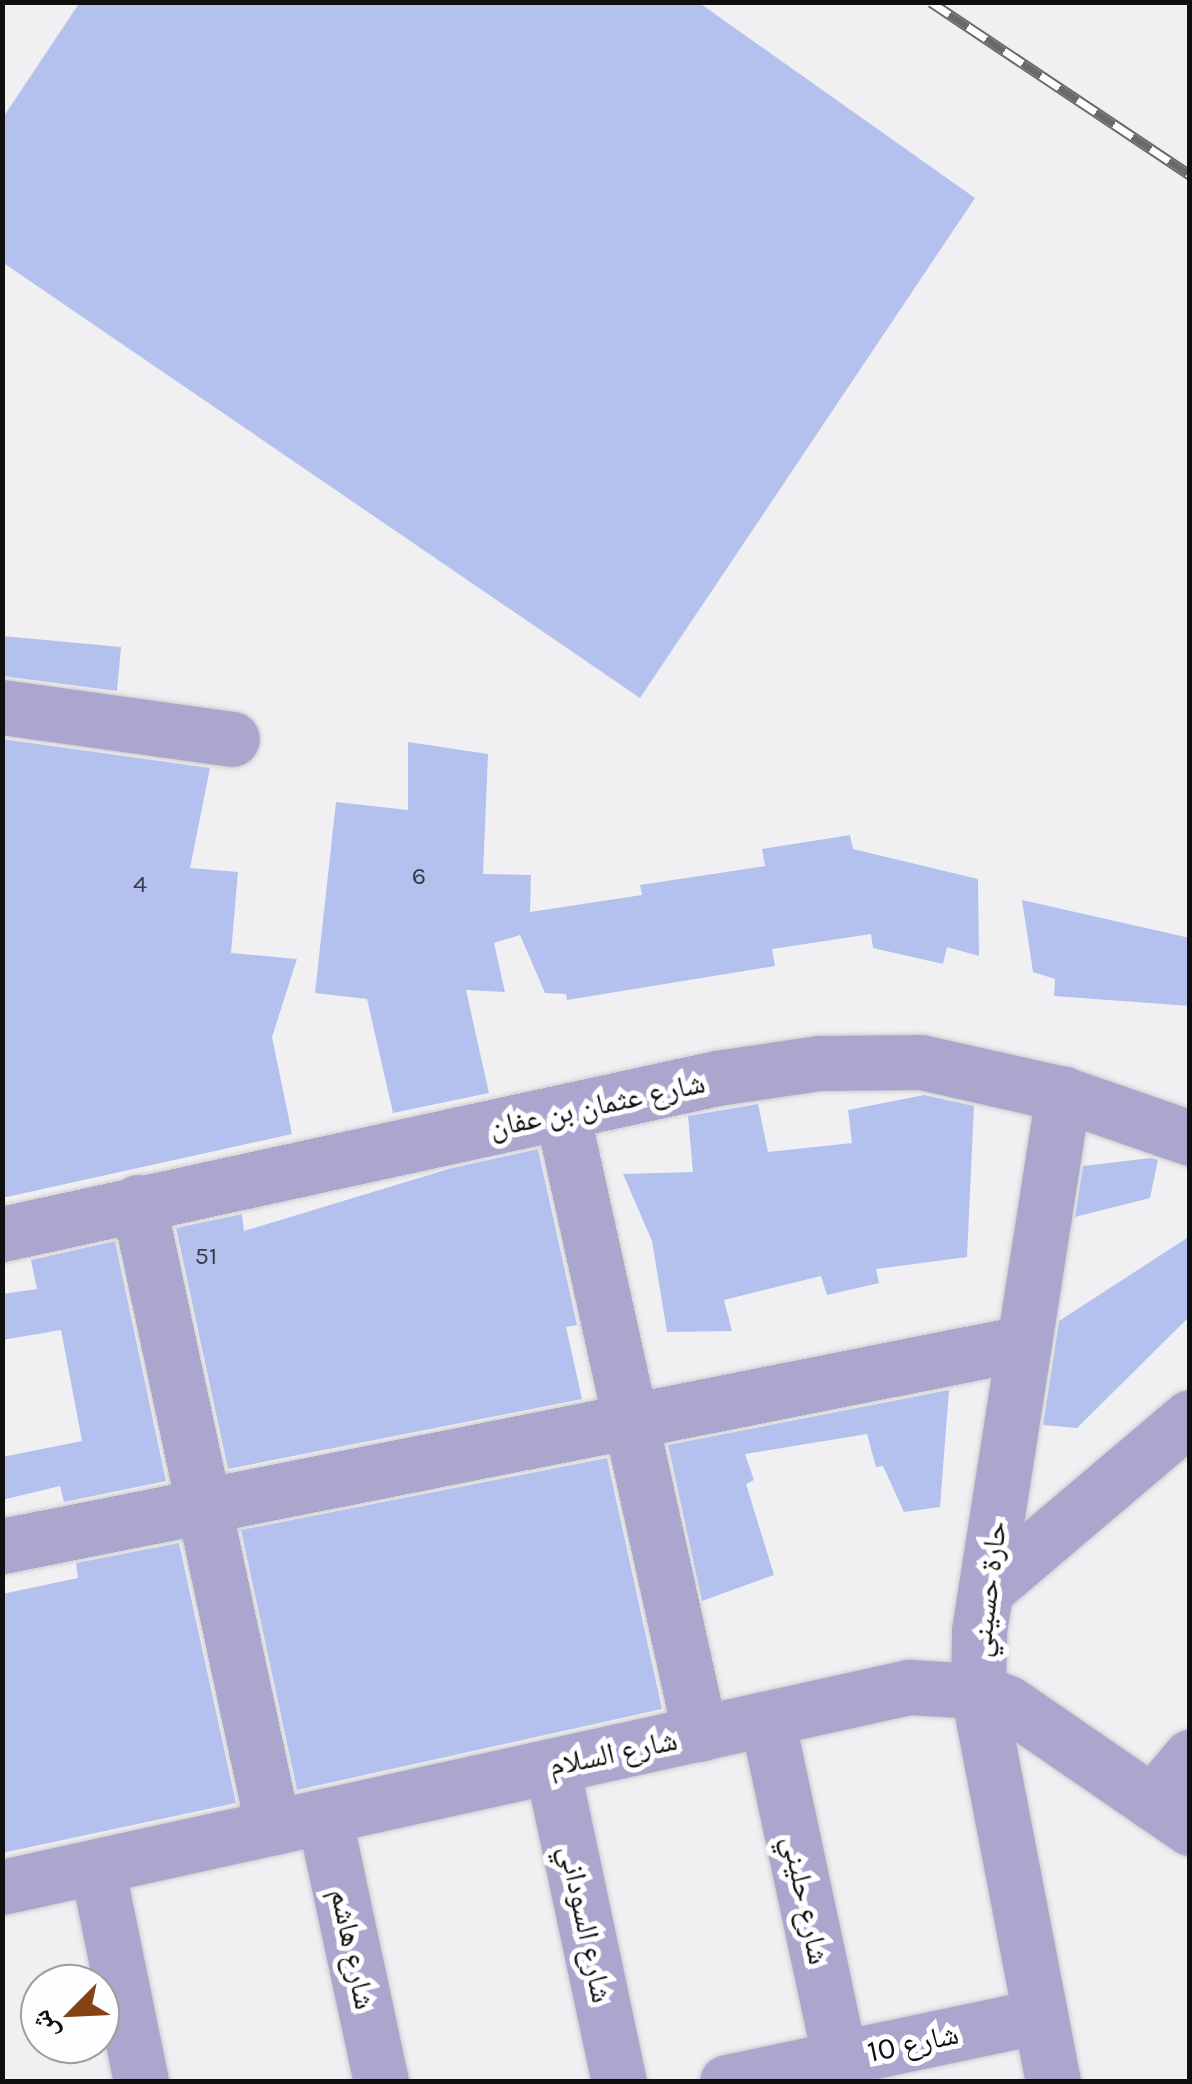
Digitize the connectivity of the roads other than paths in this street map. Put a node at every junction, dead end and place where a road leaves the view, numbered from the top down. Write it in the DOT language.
graph roads {
  1 [pos="2,707"];
  2 [pos="232,739"];
  3 [pos="1063,1094"];
  4 [pos="562,1114"];
  5 [pos="1190,1138"];
  6 [pos="138,1202"];
  7 [pos="2,1234"];
  8 [pos="1023,1343"];
  9 [pos="1190,1417"];
  10 [pos="631,1421"];
  11 [pos="203,1506"];
  12 [pos="2,1546"];
  13 [pos="986,1590"];
  14 [pos="978,1691"];
  15 [pos="767,1719"];
  16 [pos="700,1734"];
  17 [pos="1190,1757"];
  18 [pos="552,1766"];
  19 [pos="1171,1815"];
  20 [pos="299,1822"];
  21 [pos="97,1866"];
  22 [pos="2,1887"];
  23 [pos="1040,2016"];
  24 [pos="842,2070"];
  25 [pos="142,2082"];
  26 [pos="381,2082"];
  27 [pos="619,2082"];
  28 [pos="727,2082"];
  29 [pos="1054,2082"];
  1 -- 2 [label="street"];
  3 -- 4 [label="street, شارع عثمان بن عفان"];
  3 -- 5 [label="street, شارع عثمان بن عفان"];
  3 -- 8 [label="street, حارة حسيني"];
  4 -- 6 [label="street, شارع عثمان بن عفان"];
  4 -- 10 [label="street"];
  6 -- 7 [label="street, شارع عثمان بن عفان"];
  6 -- 11 [label="street, شارع هاشم"];
  8 -- 10 [label="street"];
  8 -- 13 [label="street, حارة حسيني"];
  9 -- 13 [label="street"];
  10 -- 11 [label="street"];
  10 -- 16 [label="street"];
  11 -- 12 [label="street"];
  11 -- 20 [label="street, شارع هاشم"];
  13 -- 14 [label="street, حارة حسيني"];
  14 -- 15 [label="street, شارع السلام"];
  14 -- 19 [label="street, شارع السلام"];
  14 -- 23 [label="street, حارة حسيني"];
  15 -- 16 [label="street, شارع السلام"];
  15 -- 24 [label="street, شارع حليني"];
  16 -- 18 [label="street, شارع السلام"];
  17 -- 19 [label="street"];
  18 -- 20 [label="street, شارع السلام"];
  18 -- 27 [label="street, شارع السوداني"];
  20 -- 21 [label="street, شارع السلام"];
  20 -- 26 [label="street, شارع هاشم"];
  21 -- 22 [label="street, شارع السلام"];
  21 -- 25 [label="street"];
  23 -- 24 [label="street, شارع 10"];
  23 -- 29 [label="street, حارة حسيني"];
  24 -- 28 [label="street, شارع 10"];
}
